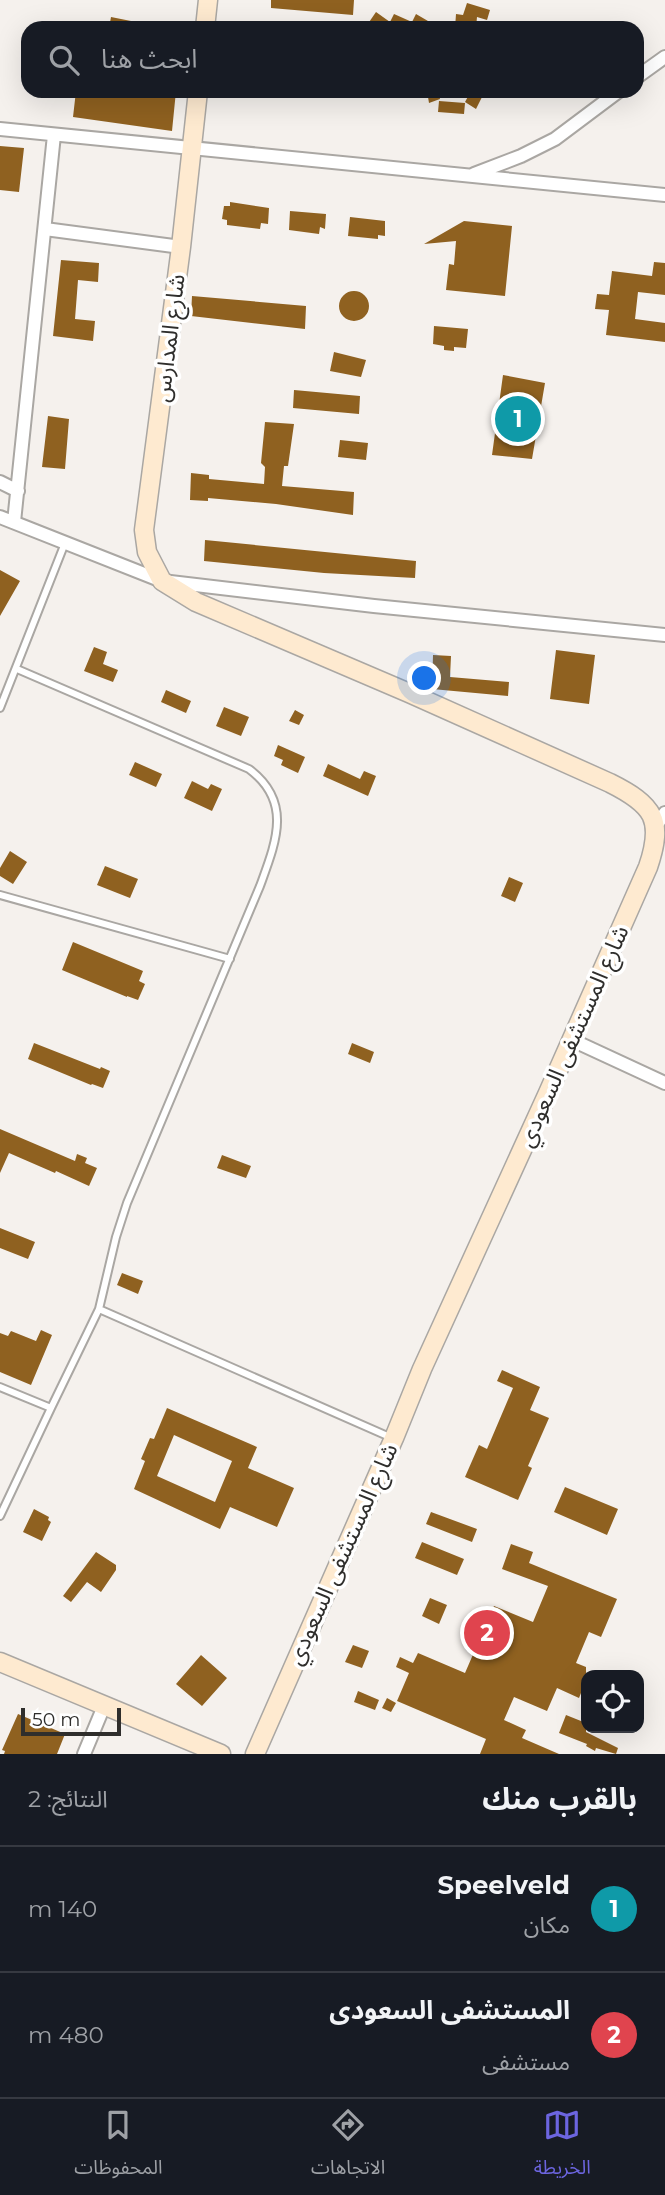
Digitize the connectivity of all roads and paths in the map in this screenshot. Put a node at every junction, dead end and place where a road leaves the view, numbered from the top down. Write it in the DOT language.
graph roads {
  1 [pos="208,0"];
  2 [pos="206,21"];
  3 [pos="665,57"];
  4 [pos="644,73"];
  5 [pos="197,98"];
  6 [pos="610,98"];
  7 [pos="0,129"];
  8 [pos="54,135"];
  9 [pos="192,149"];
  10 [pos="470,176"];
  11 [pos="665,195"];
  12 [pos="45,229"];
  13 [pos="181,247"];
  14 [pos="0,482"];
  15 [pos="18,491"];
  16 [pos="0,517"];
  17 [pos="14,522"];
  18 [pos="65,543"];
  19 [pos="162,581"];
  20 [pos="665,635"];
  21 [pos="17,669"];
  22 [pos="0,708"];
  23 [pos="663,817"];
  24 [pos="0,895"];
  25 [pos="230,959"];
  26 [pos="572,1040"];
  27 [pos="665,1083"];
  28 [pos="99,1309"];
  29 [pos="0,1387"];
  30 [pos="51,1408"];
  31 [pos="394,1438"];
  32 [pos="0,1516"];
  33 [pos="0,1662"];
  34 [pos="104,1706"];
  35 [pos="84,1754"];
  36 [pos="221,1754"];
  37 [pos="255,1754"];
  1 -- 2 [label="street"];
  3 -- 4 [label="street"];
  5 -- 9 [label="street, شارع المدارس"];
  6 -- 10 [label="street"];
  7 -- 8 [label="street"];
  8 -- 9 [label="street"];
  8 -- 12 [label="street"];
  9 -- 10 [label="street"];
  9 -- 13 [label="street, شارع المدارس"];
  10 -- 11 [label="street"];
  12 -- 13 [label="street"];
  12 -- 15 [label="street"];
  13 -- 19 [label="street, شارع المدارس"];
  14 -- 15 [label="street"];
  15 -- 17 [label="street"];
  16 -- 17 [label="street"];
  17 -- 18 [label="street"];
  18 -- 19 [label="street"];
  18 -- 21 [label="lane"];
  19 -- 20 [label="street"];
  19 -- 23 [label="street, شارع المستشفى السعودي"];
  21 -- 22 [label="lane"];
  21 -- 25 [label="lane"];
  23 -- 26 [label="street, شارع المستشفى السعودي"];
  24 -- 25 [label="lane"];
  25 -- 28 [label="lane"];
  26 -- 27 [label="street"];
  26 -- 31 [label="street, شارع المستشفى السعودي"];
  28 -- 30 [label="lane"];
  28 -- 31 [label="lane"];
  29 -- 30 [label="lane"];
  30 -- 32 [label="lane"];
  31 -- 37 [label="street, شارع المستشفى السعودي"];
  33 -- 34 [label="street"];
  34 -- 35 [label="street"];
  34 -- 36 [label="street"];
}
